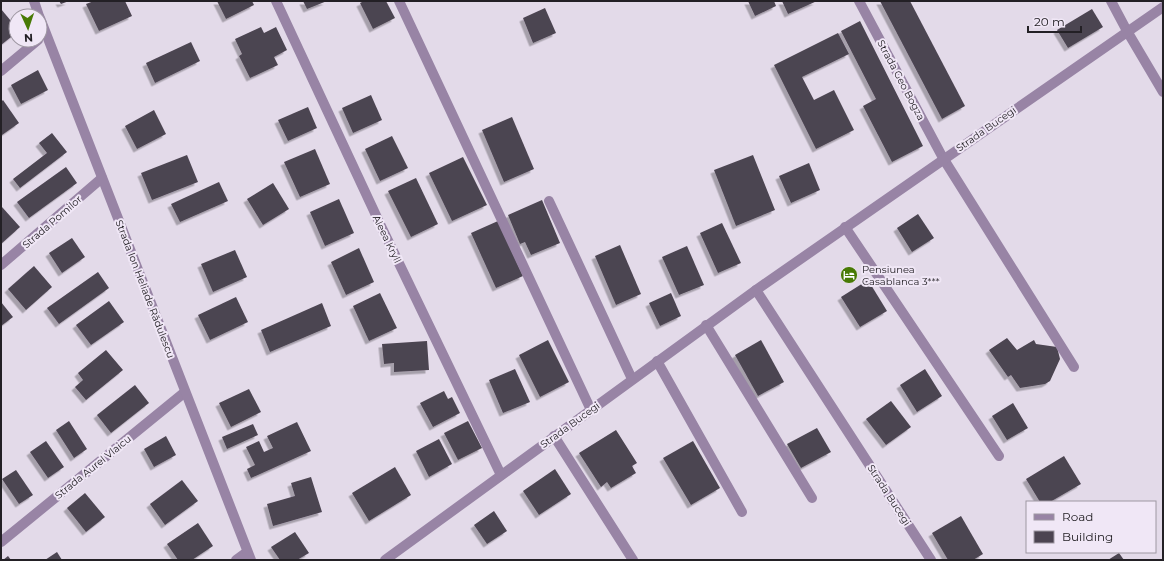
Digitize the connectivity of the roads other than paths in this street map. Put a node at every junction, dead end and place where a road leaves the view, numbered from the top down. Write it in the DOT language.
graph roads {
  1 [pos="276,1"];
  2 [pos="399,1"];
  3 [pos="859,1"];
  4 [pos="1111,1"];
  5 [pos="1163,7"];
  6 [pos="1127,31"];
  7 [pos="28,48"];
  8 [pos="46,48"];
  9 [pos="1,71"];
  10 [pos="1163,92"];
  11 [pos="943,158"];
  12 [pos="102,178"];
  13 [pos="549,201"];
  14 [pos="845,227"];
  15 [pos="1,265"];
  16 [pos="756,290"];
  17 [pos="706,325"];
  18 [pos="657,361"];
  19 [pos="1074,367"];
  20 [pos="632,379"];
  21 [pos="185,392"];
  22 [pos="591,410"];
  23 [pos="554,436"];
  24 [pos="999,456"];
  25 [pos="501,475"];
  26 [pos="812,498"];
  27 [pos="742,512"];
  28 [pos="1,542"];
  29 [pos="249,556"];
  30 [pos="236,560"];
  31 [pos="385,560"];
  32 [pos="633,560"];
  33 [pos="931,560"];
  1 -- 25 [label="street, Aleea Kryll"];
  2 -- 22 [label="street"];
  3 -- 11 [label="street, Strada Geo Bogza"];
  4 -- 6 [label="street"];
  5 -- 6 [label="street, Strada Bucegi"];
  6 -- 10 [label="street"];
  6 -- 11 [label="street, Strada Bucegi"];
  7 -- 9 [label="street"];
  8 -- 12 [label="street, Strada Ion Heliade Rădulescu"];
  11 -- 14 [label="street, Strada Bucegi"];
  11 -- 19 [label="street, Strada Geo Bogza"];
  12 -- 15 [label="street, Strada Pomilor"];
  12 -- 21 [label="street, Strada Ion Heliade Rădulescu"];
  13 -- 20 [label="street"];
  14 -- 16 [label="street, Strada Bucegi"];
  14 -- 24 [label="street"];
  16 -- 17 [label="street, Strada Bucegi"];
  16 -- 33 [label="street, Strada Bucegi"];
  17 -- 18 [label="street, Strada Bucegi"];
  17 -- 26 [label="street"];
  18 -- 20 [label="street, Strada Bucegi"];
  18 -- 27 [label="street"];
  20 -- 22 [label="street, Strada Bucegi"];
  21 -- 28 [label="street, Strada Aurel Vlaicu"];
  21 -- 29 [label="street, Strada Ion Heliade Rădulescu"];
  22 -- 23 [label="street, Strada Bucegi"];
  23 -- 25 [label="street, Strada Bucegi"];
  23 -- 32 [label="street"];
  25 -- 31 [label="street, Strada Bucegi"];
  29 -- 30 [label="street"];
}
